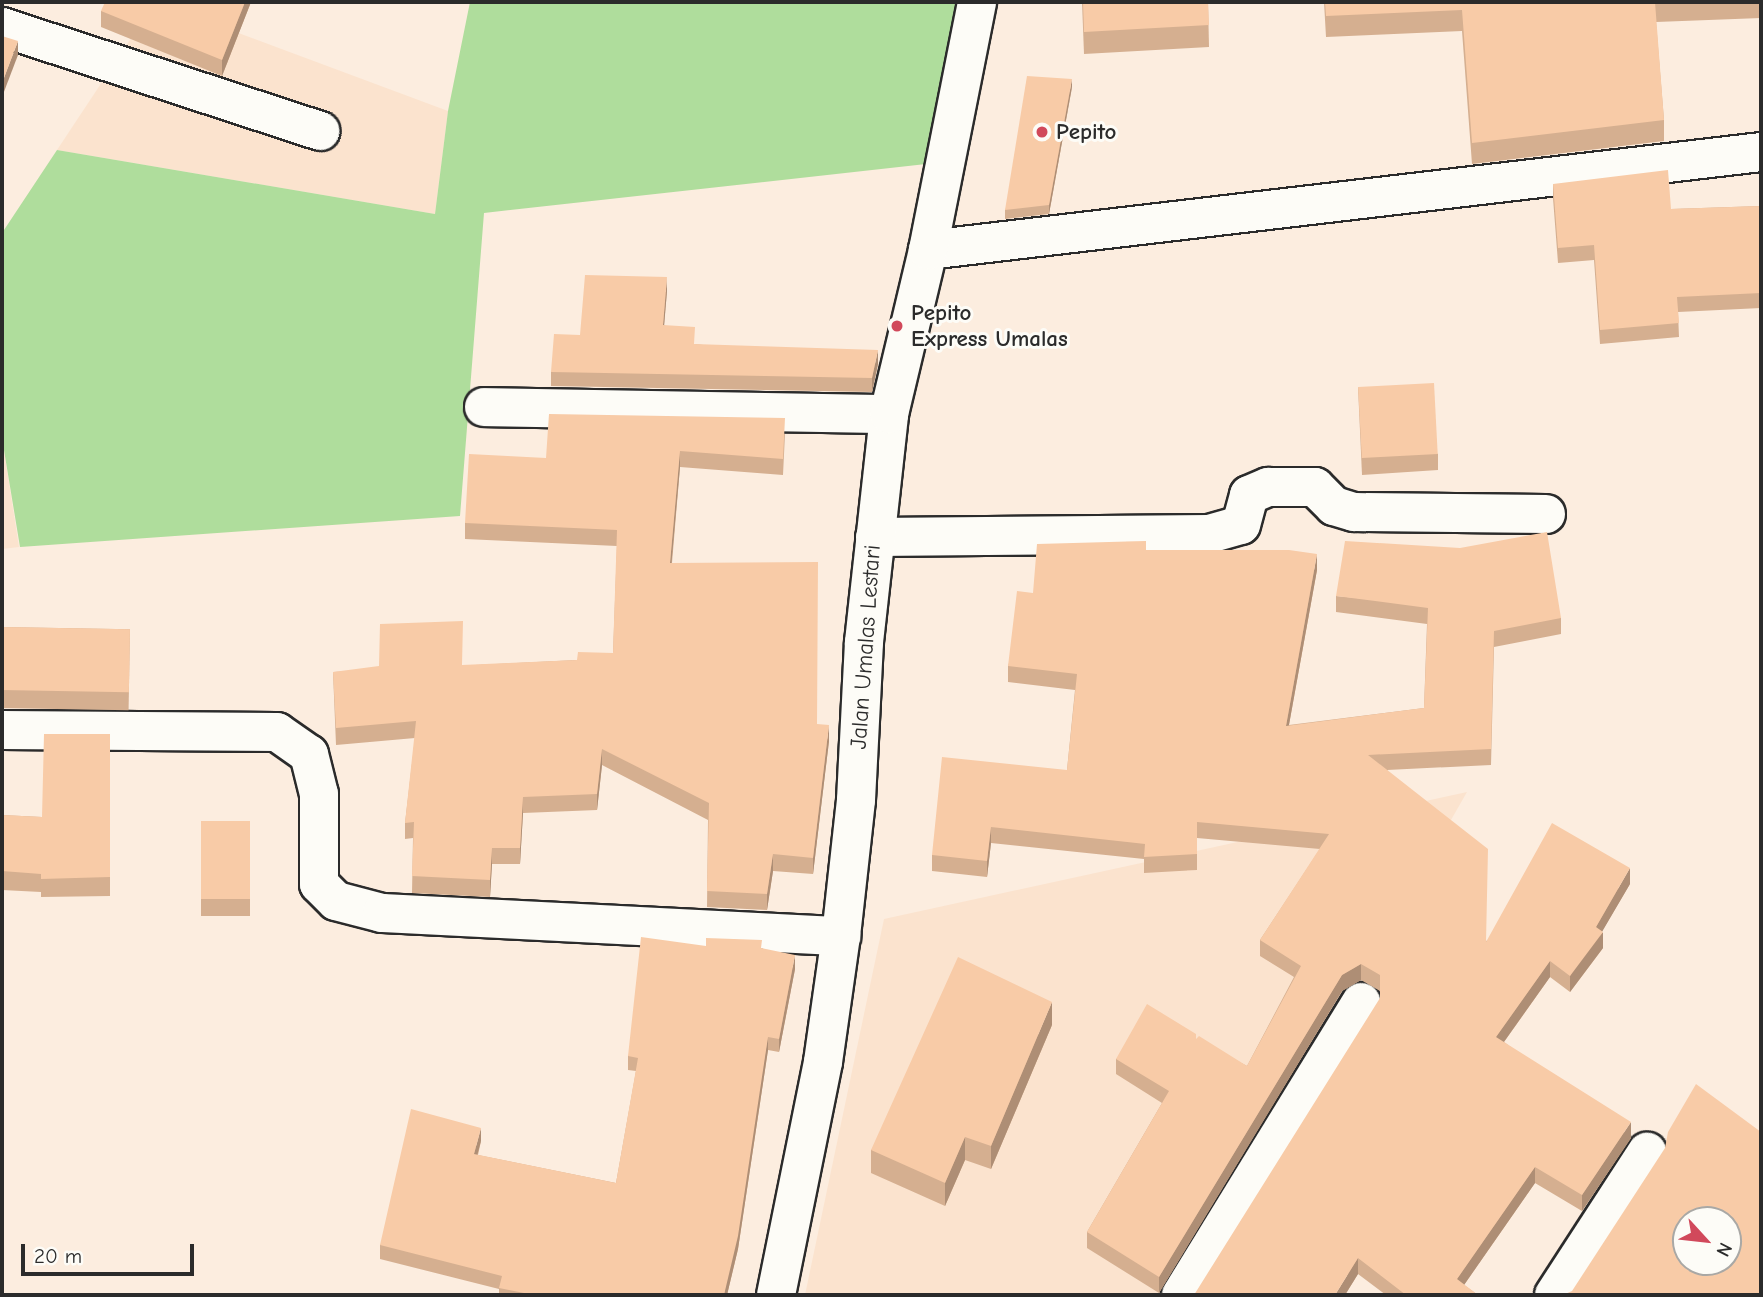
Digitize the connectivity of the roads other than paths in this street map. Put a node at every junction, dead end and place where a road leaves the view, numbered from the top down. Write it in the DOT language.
graph roads {
  1 [pos="977,2"];
  2 [pos="2,27"];
  3 [pos="320,131"];
  4 [pos="1761,152"];
  5 [pos="928,250"];
  6 [pos="484,407"];
  7 [pos="890,414"];
  8 [pos="1546,514"];
  9 [pos="875,537"];
  10 [pos="2,730"];
  11 [pos="841,936"];
  12 [pos="1361,1002"];
  13 [pos="1647,1152"];
  14 [pos="776,1295"];
  15 [pos="1181,1295"];
  16 [pos="1554,1295"];
  1 -- 5 [label="street, Jalan Umalas Lestari"];
  2 -- 3 [label="street"];
  4 -- 5 [label="street"];
  5 -- 7 [label="street, Jalan Umalas Lestari"];
  6 -- 7 [label="street"];
  7 -- 9 [label="street, Jalan Umalas Lestari"];
  8 -- 9 [label="street"];
  9 -- 11 [label="street, Jalan Umalas Lestari"];
  10 -- 11 [label="street"];
  11 -- 14 [label="street, Jalan Umalas Lestari"];
  12 -- 15 [label="street"];
  13 -- 16 [label="street"];
}
